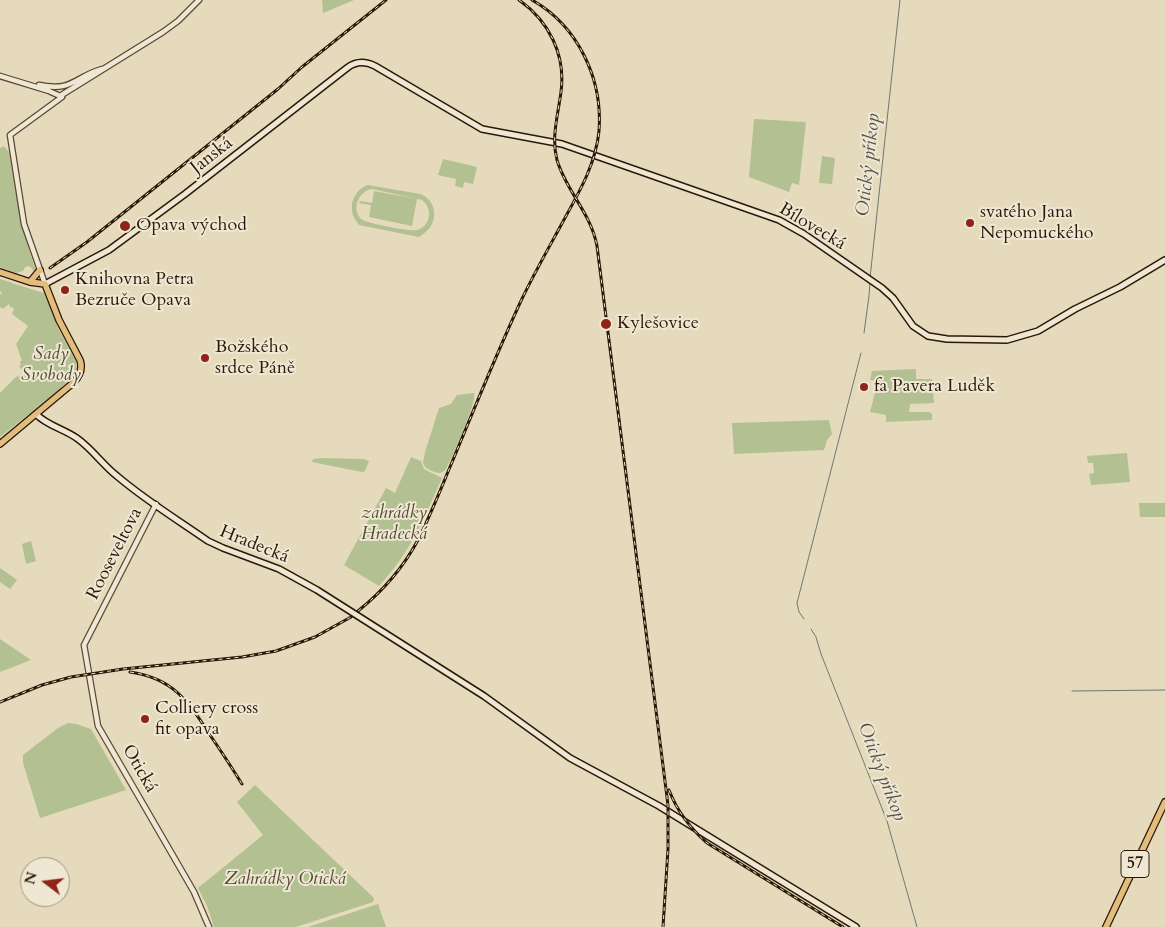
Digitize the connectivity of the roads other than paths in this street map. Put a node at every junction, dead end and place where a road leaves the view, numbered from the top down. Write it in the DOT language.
graph roads {
  1 [pos="198,0"];
  2 [pos="104,68"];
  3 [pos="0,76"];
  4 [pos="394,77"];
  5 [pos="15,81"];
  6 [pos="54,87"];
  7 [pos="59,96"];
  8 [pos="51,102"];
  9 [pos="24,125"];
  10 [pos="1165,260"];
  11 [pos="40,270"];
  12 [pos="0,272"];
  13 [pos="30,282"];
  14 [pos="45,284"];
  15 [pos="36,414"];
  16 [pos="0,444"];
  17 [pos="156,504"];
  18 [pos="98,616"];
  19 [pos="1165,802"];
  20 [pos="209,927"];
  21 [pos="856,927"];
  22 [pos="1106,927"];
  1 -- 2 [label="street"];
  2 -- 6 [label="street"];
  2 -- 7 [label="street"];
  3 -- 5 [label="street"];
  4 -- 10 [label="main road, Bílovecká"];
  4 -- 14 [label="main road, Janská"];
  5 -- 6 [label="street"];
  5 -- 7 [label="street"];
  5 -- 8 [label="street"];
  6 -- 7 [label="street"];
  7 -- 8 [label="street"];
  7 -- 9 [label="street"];
  8 -- 9 [label="street"];
  9 -- 11 [label="street"];
  11 -- 13 [label="main road"];
  11 -- 14 [label="street"];
  12 -- 13 [label="main road"];
  13 -- 14 [label="main road"];
  14 -- 15 [label="main road"];
  15 -- 16 [label="main road"];
  15 -- 17 [label="main road, Hradecká"];
  17 -- 18 [label="street, Rooseveltova"];
  17 -- 21 [label="main road, Hradecká"];
  18 -- 20 [label="street, Otická"];
  19 -- 22 [label="main road, 57"];
}
